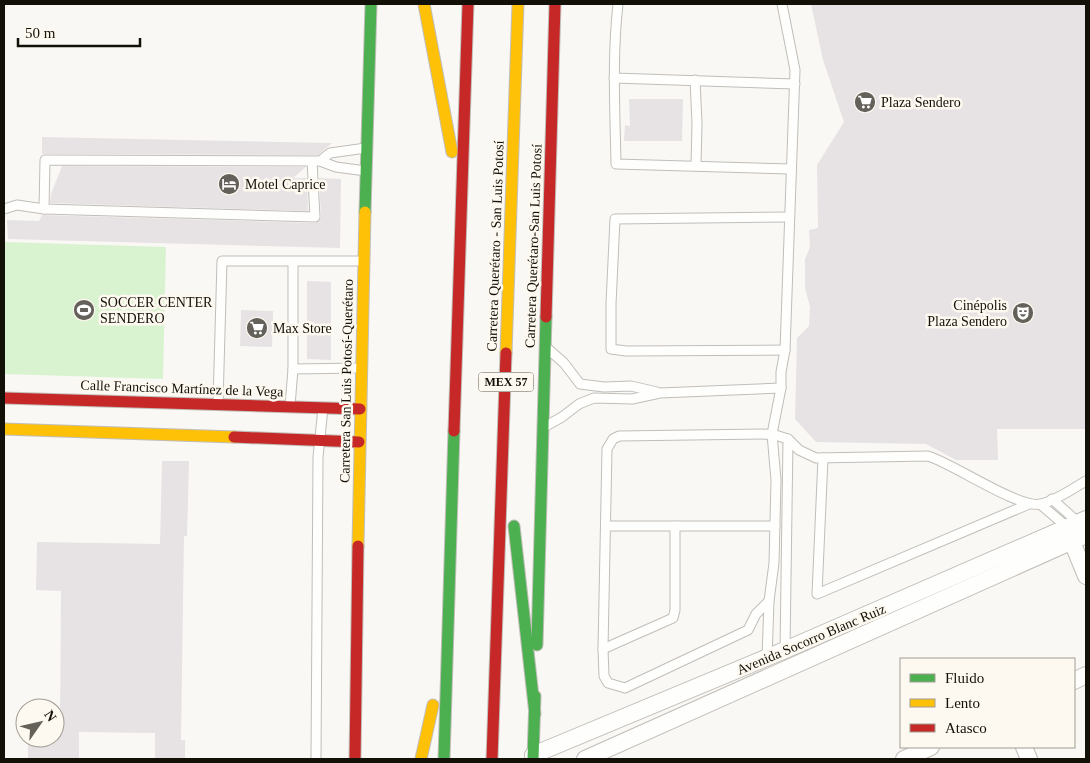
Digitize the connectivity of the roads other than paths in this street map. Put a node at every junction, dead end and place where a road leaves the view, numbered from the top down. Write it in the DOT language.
graph roads {
  1 [pos="371,4"];
  2 [pos="424,4"];
  3 [pos="468,4"];
  4 [pos="518,4"];
  5 [pos="556,4"];
  6 [pos="618,4"];
  7 [pos="782,4"];
  8 [pos="614,78"];
  9 [pos="696,80"];
  10 [pos="795,84"];
  11 [pos="367,148"];
  12 [pos="316,161"];
  13 [pos="696,166"];
  14 [pos="791,169"];
  15 [pos="367,171"];
  16 [pos="462,202"];
  17 [pos="44,208"];
  18 [pos="4,209"];
  19 [pos="789,217"];
  20 [pos="364,261"];
  21 [pos="293,262"];
  22 [pos="546,347"];
  23 [pos="785,350"];
  24 [pos="361,368"];
  25 [pos="293,369"];
  26 [pos="781,388"];
  27 [pos="660,393"];
  28 [pos="4,398"];
  29 [pos="218,404"];
  30 [pos="290,407"];
  31 [pos="324,408"];
  32 [pos="360,409"];
  33 [pos="186,411"];
  34 [pos="543,427"];
  35 [pos="4,429"];
  36 [pos="772,434"];
  37 [pos="504,436"];
  38 [pos="185,437"];
  39 [pos="788,439"];
  40 [pos="320,442"];
  41 [pos="359,442"];
  42 [pos="823,458"];
  43 [pos="1086,481"];
  44 [pos="1052,499"];
  45 [pos="1029,504"];
  46 [pos="1040,504"];
  47 [pos="606,526"];
  48 [pos="676,526"];
  49 [pos="775,526"];
  50 [pos="1079,530"];
  51 [pos="1086,576"];
  52 [pos="769,601"];
  53 [pos="447,645"];
  54 [pos="603,649"];
  55 [pos="785,650"];
  56 [pos="767,658"];
  57 [pos="534,714"];
  58 [pos="602,727"];
  59 [pos="610,748"];
  60 [pos="929,748"];
  61 [pos="533,757"];
  62 [pos="316,759"];
  63 [pos="355,759"];
  64 [pos="421,759"];
  65 [pos="444,759"];
  66 [pos="492,759"];
  67 [pos="585,759"];
  68 [pos="904,759"];
  1 -- 11 [label="main road, Carretera San Luis Potosí-Querétaro"];
  2 -- 16 [label="main road"];
  3 -- 16 [label="main road"];
  4 -- 37 [label="main road, Carretera Querétaro - San Luis Potosí / MEX 57"];
  5 -- 22 [label="main road, Carretera Querétaro-San Luis Potosí"];
  6 -- 8 [label="lane"];
  7 -- 10 [label="lane"];
  8 -- 9 [label="lane"];
  8 -- 13 [label="lane"];
  9 -- 10 [label="lane"];
  9 -- 13 [label="lane"];
  10 -- 14 [label="lane"];
  11 -- 12 [label="lane"];
  11 -- 15 [label="main road, Carretera San Luis Potosí-Querétaro"];
  12 -- 15 [label="lane"];
  12 -- 17 [label="lane"];
  12 -- 17 [label="lane"];
  13 -- 14 [label="lane"];
  14 -- 19 [label="lane"];
  15 -- 20 [label="main road, Carretera San Luis Potosí-Querétaro"];
  16 -- 53 [label="main road"];
  17 -- 18 [label="lane"];
  19 -- 23 [label="lane"];
  19 -- 23 [label="lane"];
  20 -- 21 [label="lane"];
  20 -- 24 [label="main road, Carretera San Luis Potosí-Querétaro"];
  21 -- 25 [label="lane"];
  21 -- 29 [label="lane"];
  22 -- 27 [label="lane"];
  22 -- 34 [label="main road, Carretera Querétaro-San Luis Potosí"];
  23 -- 26 [label="lane"];
  24 -- 25 [label="lane"];
  24 -- 32 [label="main road, Carretera San Luis Potosí-Querétaro"];
  25 -- 30 [label="lane"];
  26 -- 27 [label="lane"];
  26 -- 36 [label="lane"];
  27 -- 34 [label="lane"];
  28 -- 33 [label="main road, Calle Francisco Martínez de la Vega"];
  29 -- 30 [label="main road, Calle Francisco Martínez de la Vega"];
  29 -- 33 [label="main road, Calle Francisco Martínez de la Vega"];
  30 -- 31 [label="main road, Calle Francisco Martínez de la Vega"];
  31 -- 32 [label="main road, Calle Francisco Martínez de la Vega"];
  31 -- 40 [label="lane"];
  32 -- 41 [label="main road, Carretera San Luis Potosí-Querétaro"];
  33 -- 38 [label="main road"];
  34 -- 57 [label="main road, Carretera Querétaro-San Luis Potosí"];
  35 -- 38 [label="main road"];
  36 -- 39 [label="lane"];
  36 -- 47 [label="lane"];
  36 -- 49 [label="lane"];
  37 -- 57 [label="main road"];
  37 -- 66 [label="main road, Carretera Querétaro - San Luis Potosí / MEX 57"];
  38 -- 40 [label="main road"];
  39 -- 42 [label="lane"];
  39 -- 55 [label="lane"];
  40 -- 41 [label="main road"];
  40 -- 62 [label="lane"];
  41 -- 63 [label="main road, Carretera San Luis Potosí-Querétaro"];
  42 -- 45 [label="lane"];
  42 -- 45 [label="lane"];
  43 -- 44 [label="lane"];
  44 -- 46 [label="lane"];
  44 -- 50 [label="lane"];
  45 -- 46 [label="lane"];
  46 -- 50 [label="lane"];
  47 -- 48 [label="lane"];
  47 -- 54 [label="lane"];
  48 -- 49 [label="lane"];
  48 -- 54 [label="lane"];
  49 -- 52 [label="lane"];
  50 -- 51 [label="street"];
  50 -- 55 [label="street, Avenida Socorro Blanc Ruiz"];
  50 -- 59 [label="street, Avenida Socorro Blanc Ruiz"];
  52 -- 54 [label="lane"];
  52 -- 56 [label="lane"];
  53 -- 64 [label="main road"];
  53 -- 65 [label="main road"];
  55 -- 56 [label="street, Avenida Socorro Blanc Ruiz"];
  56 -- 58 [label="street, Avenida Socorro Blanc Ruiz"];
  57 -- 61 [label="main road, Carretera Querétaro-San Luis Potosí"];
  58 -- 59 [label="street"];
  58 -- 61 [label="street, Avenida Socorro Blanc Ruiz"];
  59 -- 67 [label="street, Avenida Socorro Blanc Ruiz"];
  60 -- 68 [label="street"];
}
